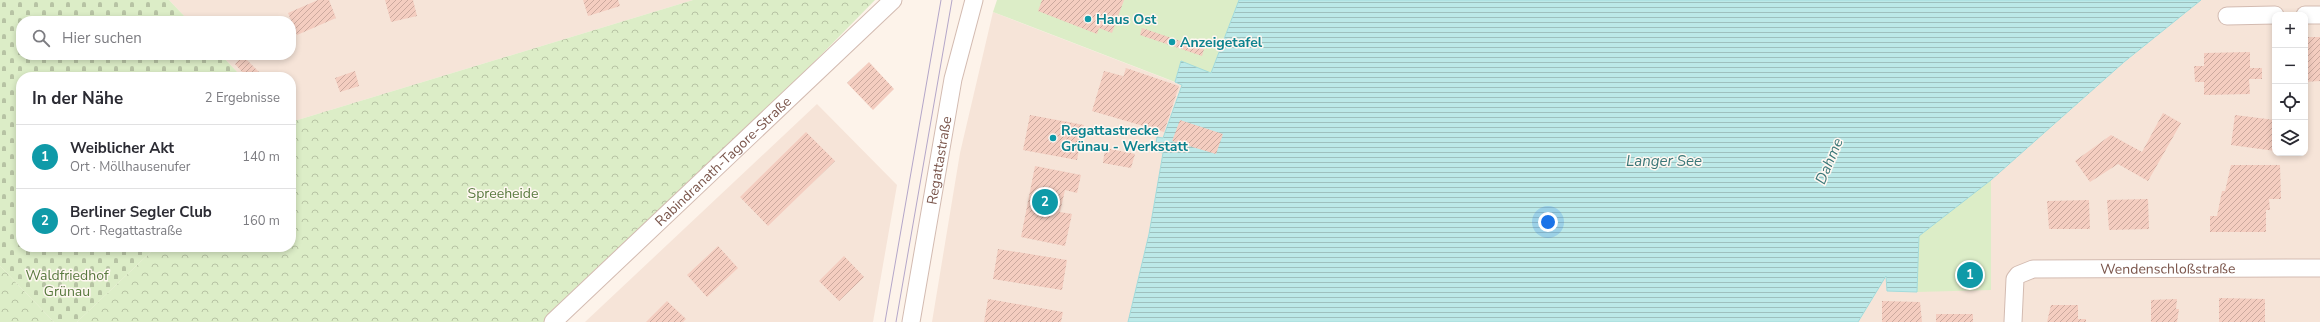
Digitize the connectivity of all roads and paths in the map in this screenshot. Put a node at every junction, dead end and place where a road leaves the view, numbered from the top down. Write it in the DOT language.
graph roads {
  1 [pos="893,0"];
  2 [pos="974,0"];
  3 [pos="2272,15"];
  4 [pos="2308,15"];
  5 [pos="2320,15"];
  6 [pos="2227,16"];
  7 [pos="2320,268"];
  8 [pos="553,322"];
  9 [pos="911,322"];
  10 [pos="2013,322"];
  1 -- 8 [label="street, Rabindranath-Tagore-Straße"];
  2 -- 9 [label="street, Regattastraße"];
  3 -- 6 [label="street"];
  4 -- 5 [label="street"];
  7 -- 10 [label="street, Wendenschloßstraße"];
}
